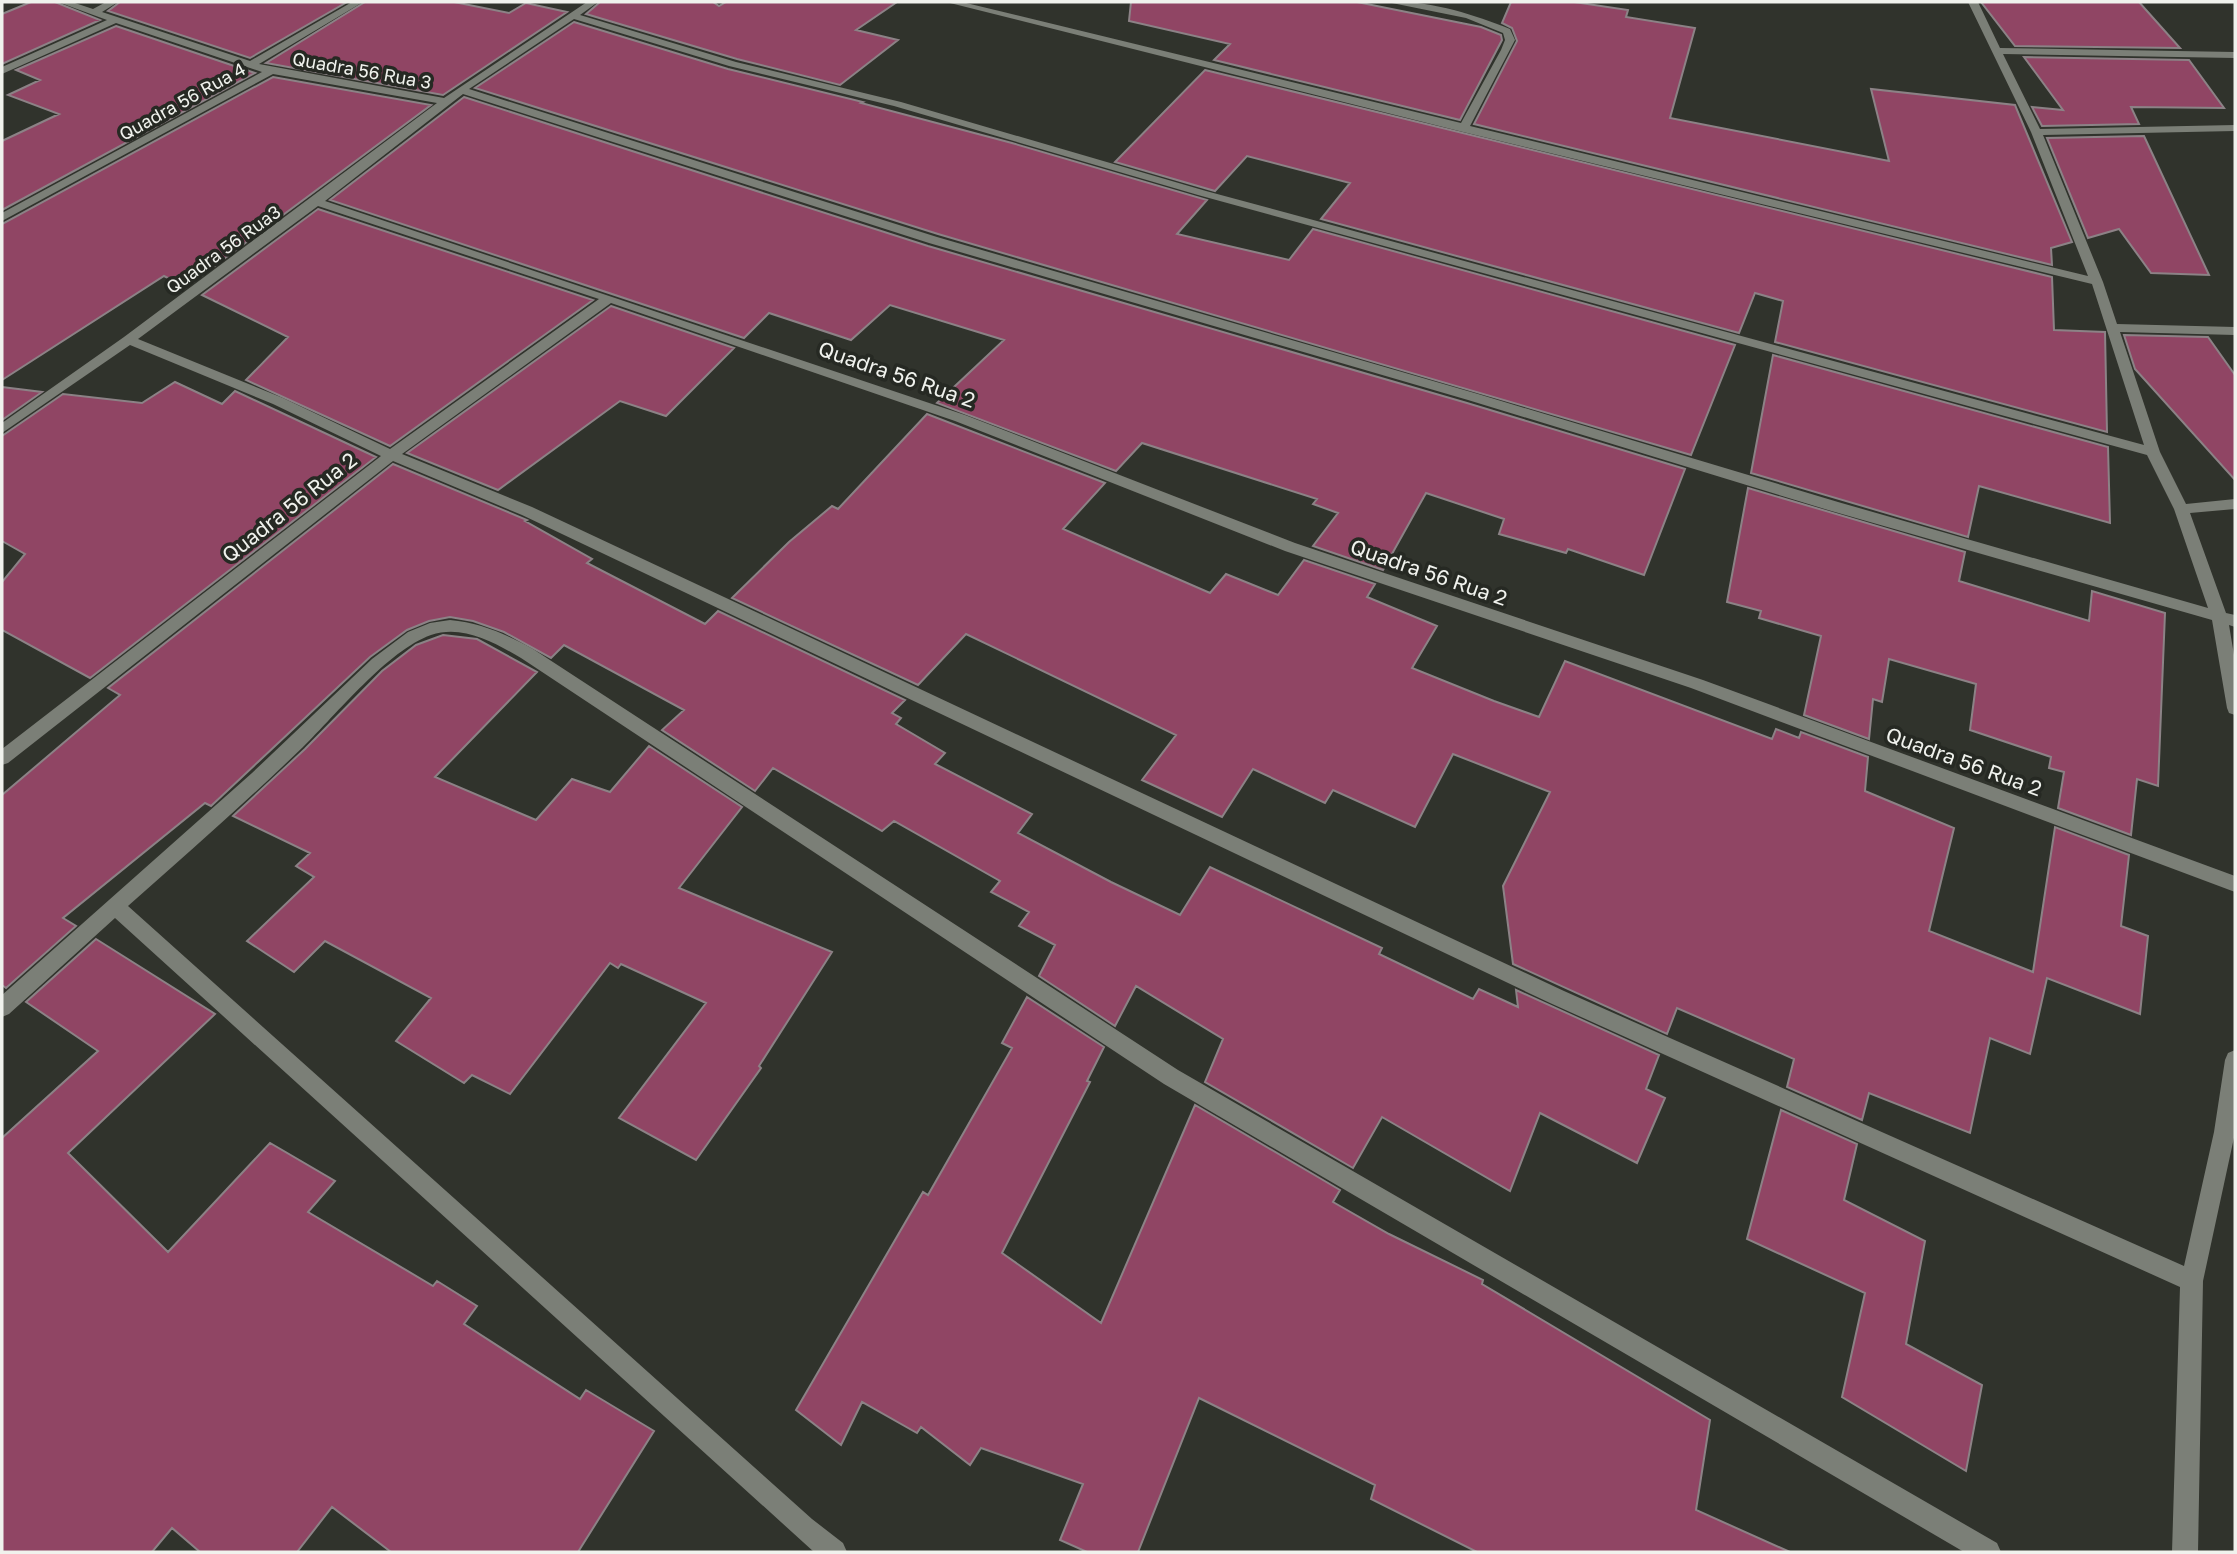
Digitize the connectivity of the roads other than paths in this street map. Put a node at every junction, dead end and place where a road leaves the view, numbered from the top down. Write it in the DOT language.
graph roads {
  1 [pos="62,2"];
  2 [pos="113,2"];
  3 [pos="358,2"];
  4 [pos="593,2"];
  5 [pos="951,2"];
  6 [pos="1392,2"];
  7 [pos="1973,2"];
  8 [pos="94,12"];
  9 [pos="574,16"];
  10 [pos="115,20"];
  11 [pos="1996,51"];
  12 [pos="2235,55"];
  13 [pos="250,65"];
  14 [pos="2,71"];
  15 [pos="271,71"];
  16 [pos="461,90"];
  17 [pos="447,102"];
  18 [pos="1463,128"];
  19 [pos="2235,128"];
  20 [pos="2036,132"];
  21 [pos="316,202"];
  22 [pos="2,218"];
  23 [pos="2097,282"];
  24 [pos="610,298"];
  25 [pos="2113,328"];
  26 [pos="2235,331"];
  27 [pos="130,340"];
  28 [pos="2,429"];
  29 [pos="2153,452"];
  30 [pos="391,454"];
  31 [pos="2235,504"];
  32 [pos="2181,509"];
  33 [pos="2227,620"];
  34 [pos="2235,708"];
  35 [pos="2,758"];
  36 [pos="2235,884"];
  37 [pos="115,906"];
  38 [pos="2,1008"];
  39 [pos="2235,1060"];
  40 [pos="2230,1134"];
  41 [pos="2192,1281"];
  42 [pos="834,1552"];
  43 [pos="1988,1552"];
  44 [pos="2185,1552"];
  1 -- 8 [label="street, Quadra 56 Rua 4"];
  2 -- 8 [label="street"];
  3 -- 13 [label="street"];
  4 -- 9 [label="street, Quadra 56 Rua3"];
  5 -- 18 [label="street"];
  6 -- 18 [label="street"];
  7 -- 11 [label="street"];
  8 -- 10 [label="street, Quadra 56 Rua 4"];
  9 -- 16 [label="street, Quadra 56 Rua3"];
  9 -- 29 [label="street"];
  10 -- 13 [label="street, Quadra 56 Rua 4"];
  10 -- 14 [label="street"];
  11 -- 12 [label="street"];
  11 -- 20 [label="street"];
  13 -- 15 [label="street, Quadra 56 Rua 4"];
  15 -- 17 [label="street, Quadra 56 Rua 3"];
  15 -- 22 [label="street, Quadra 56 Rua 4"];
  16 -- 17 [label="street, Quadra 56 Rua3"];
  16 -- 33 [label="street"];
  17 -- 21 [label="street, Quadra 56 Rua3"];
  18 -- 23 [label="street"];
  19 -- 20 [label="street"];
  20 -- 23 [label="street"];
  21 -- 24 [label="street, Quadra 56 Rua 2"];
  21 -- 27 [label="street, Quadra 56 Rua3"];
  23 -- 25 [label="street"];
  24 -- 30 [label="street, Quadra 56 Rua 2"];
  24 -- 36 [label="street, Quadra 56 Rua 2"];
  25 -- 26 [label="street"];
  25 -- 29 [label="street"];
  27 -- 28 [label="street, Quadra 56 Rua3"];
  27 -- 30 [label="street"];
  29 -- 32 [label="street"];
  30 -- 35 [label="street, Quadra 56 Rua 2"];
  30 -- 41 [label="street"];
  31 -- 32 [label="street"];
  32 -- 33 [label="street"];
  33 -- 34 [label="street"];
  37 -- 38 [label="street"];
  37 -- 42 [label="street"];
  37 -- 43 [label="street"];
  39 -- 40 [label="street"];
  40 -- 41 [label="street"];
  41 -- 44 [label="street"];
}
